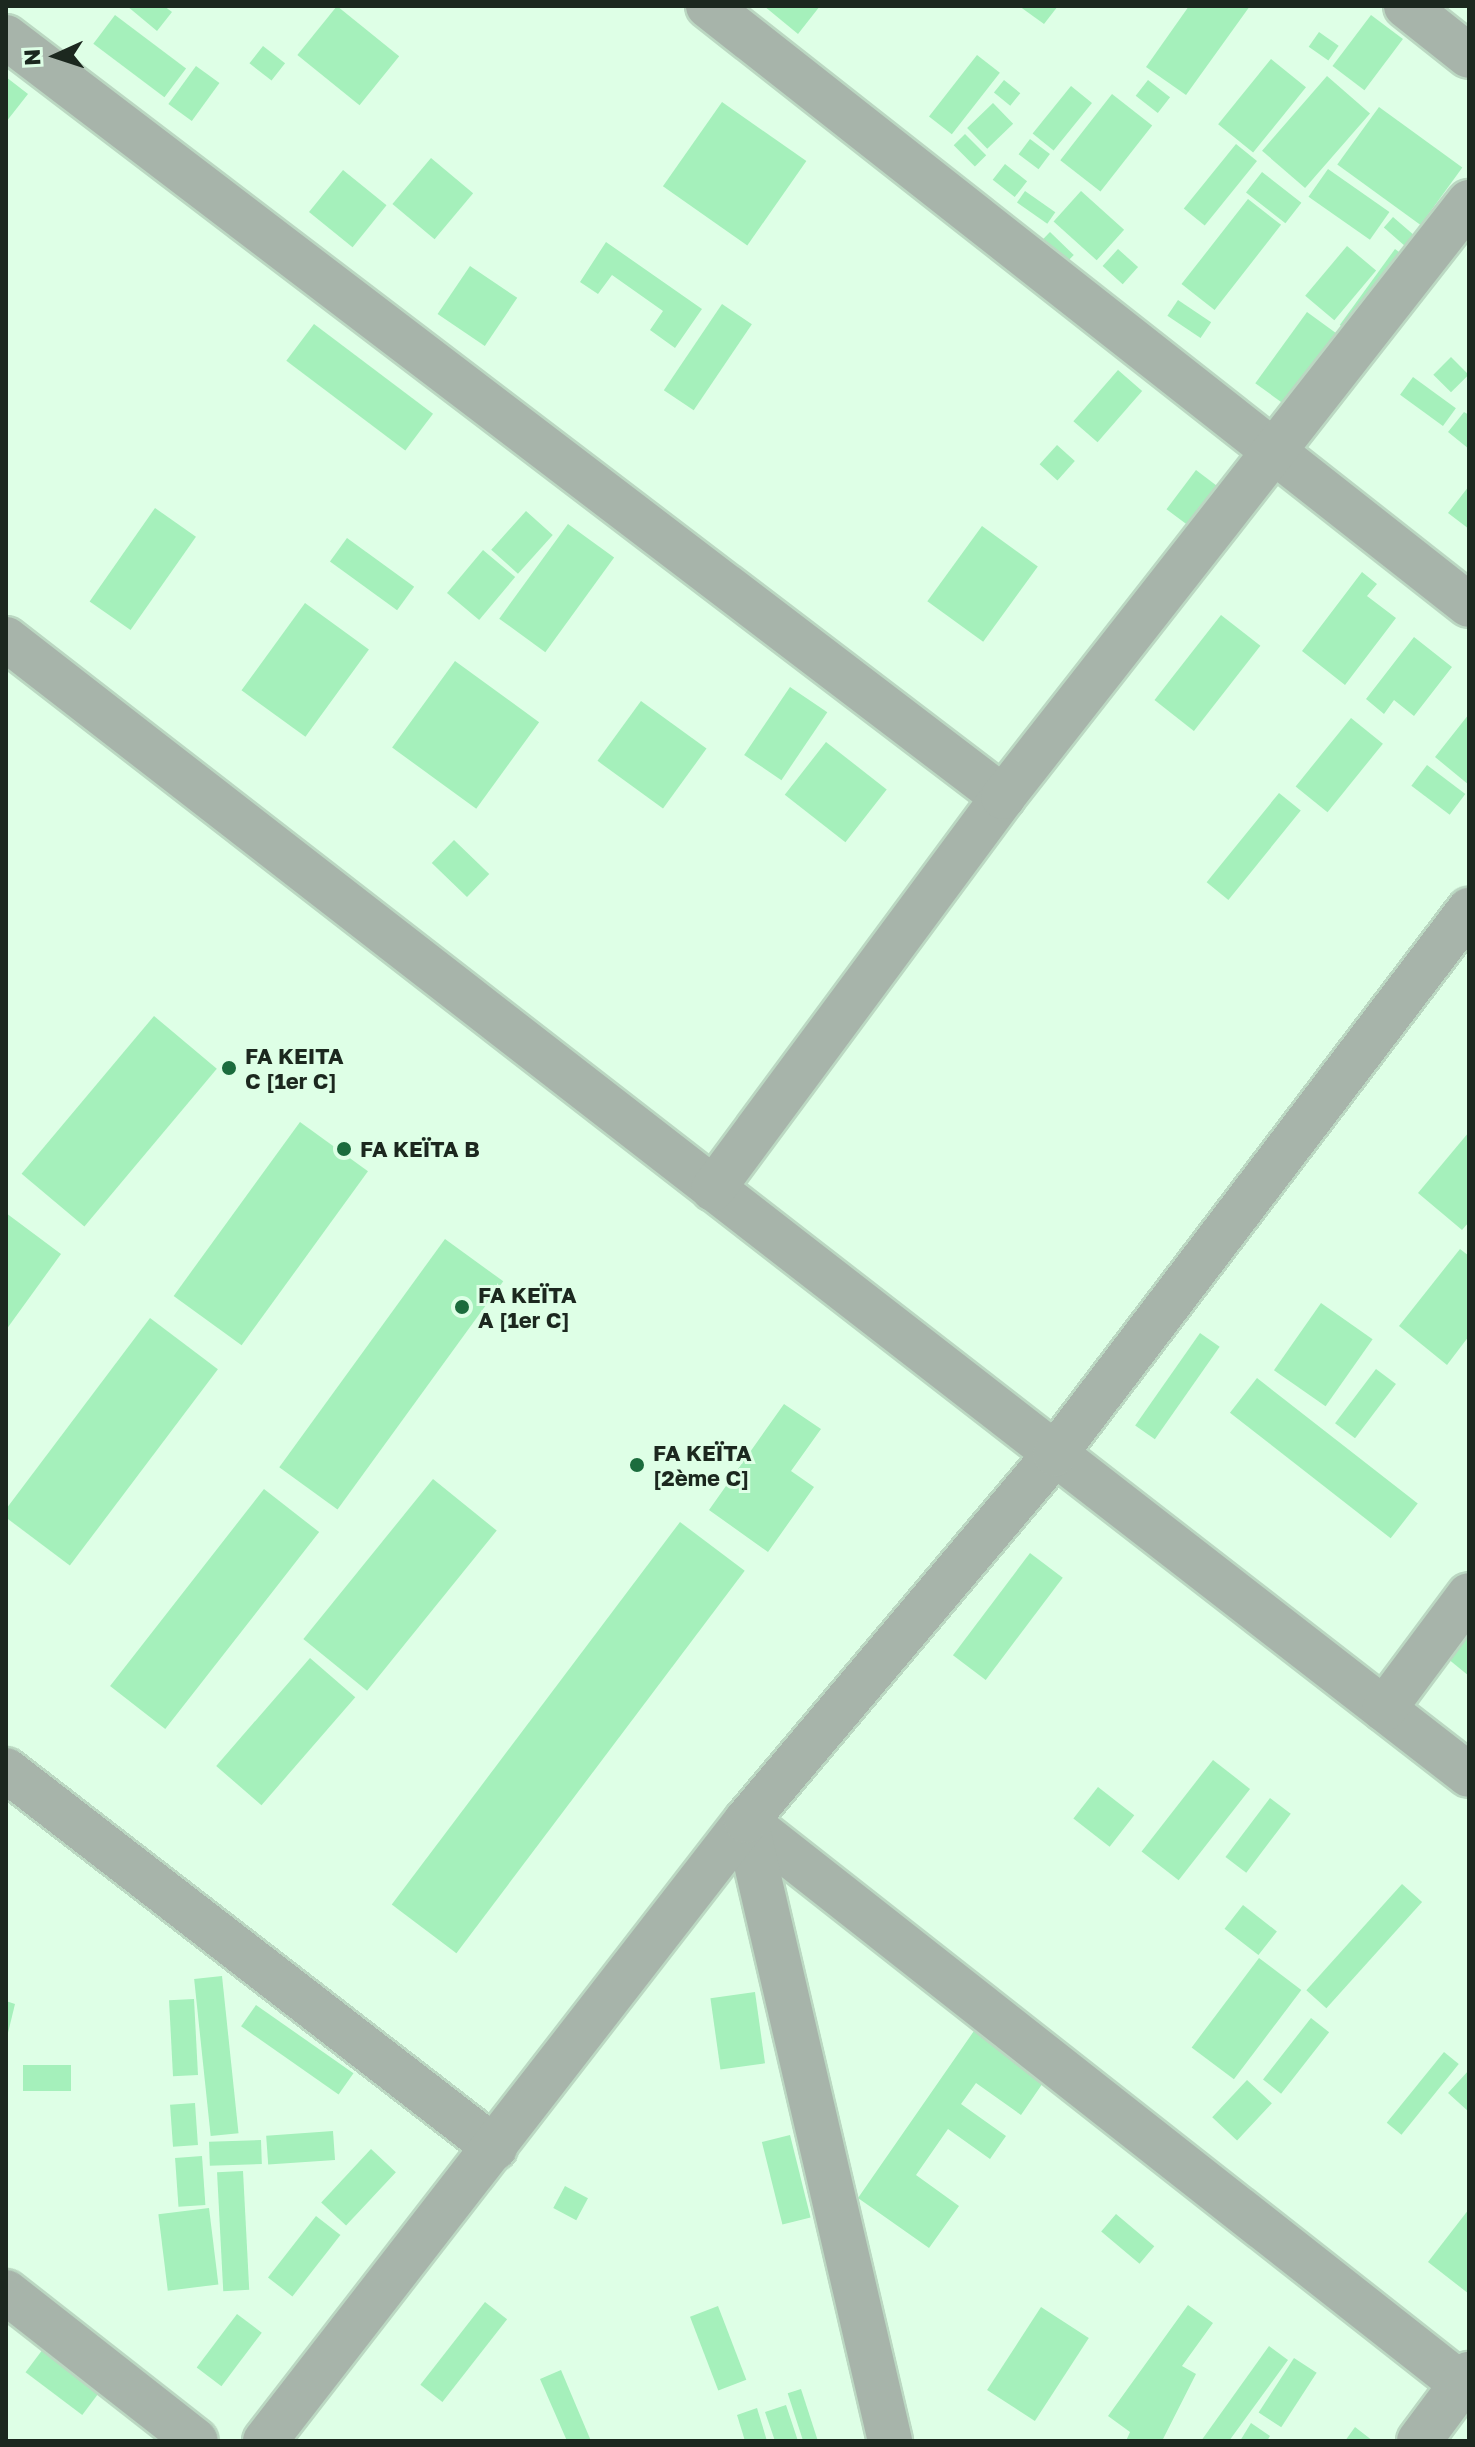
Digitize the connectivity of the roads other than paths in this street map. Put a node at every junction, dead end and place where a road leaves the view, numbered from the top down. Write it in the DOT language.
graph roads {
  1 [pos="708,6"];
  2 [pos="1406,6"];
  3 [pos="6,37"];
  4 [pos="1469,56"];
  5 [pos="1469,202"];
  6 [pos="1273,452"];
  7 [pos="1469,605"];
  8 [pos="6,639"];
  9 [pos="1003,797"];
  10 [pos="1469,910"];
  11 [pos="713,1189"];
  12 [pos="1055,1454"];
  13 [pos="1469,1595"];
  14 [pos="1384,1709"];
  15 [pos="1469,1775"];
  16 [pos="8,1782"];
  17 [pos="746,1821"];
  18 [pos="495,2148"];
  19 [pos="6,2292"];
  20 [pos="1466,2383"];
  21 [pos="196,2441"];
  22 [pos="265,2441"];
  23 [pos="890,2441"];
  24 [pos="1419,2441"];
  1 -- 6 [label="street"];
  2 -- 4 [label="street"];
  3 -- 9 [label="street"];
  5 -- 6 [label="street"];
  6 -- 7 [label="street"];
  6 -- 9 [label="street"];
  8 -- 11 [label="street"];
  9 -- 11 [label="street"];
  10 -- 12 [label="street"];
  11 -- 12 [label="street"];
  12 -- 14 [label="street"];
  12 -- 17 [label="street"];
  13 -- 14 [label="street"];
  14 -- 15 [label="street"];
  16 -- 18 [label="street"];
  17 -- 18 [label="street"];
  17 -- 20 [label="street"];
  17 -- 23 [label="street"];
  18 -- 22 [label="street"];
  19 -- 21 [label="street"];
  20 -- 24 [label="street"];
}
